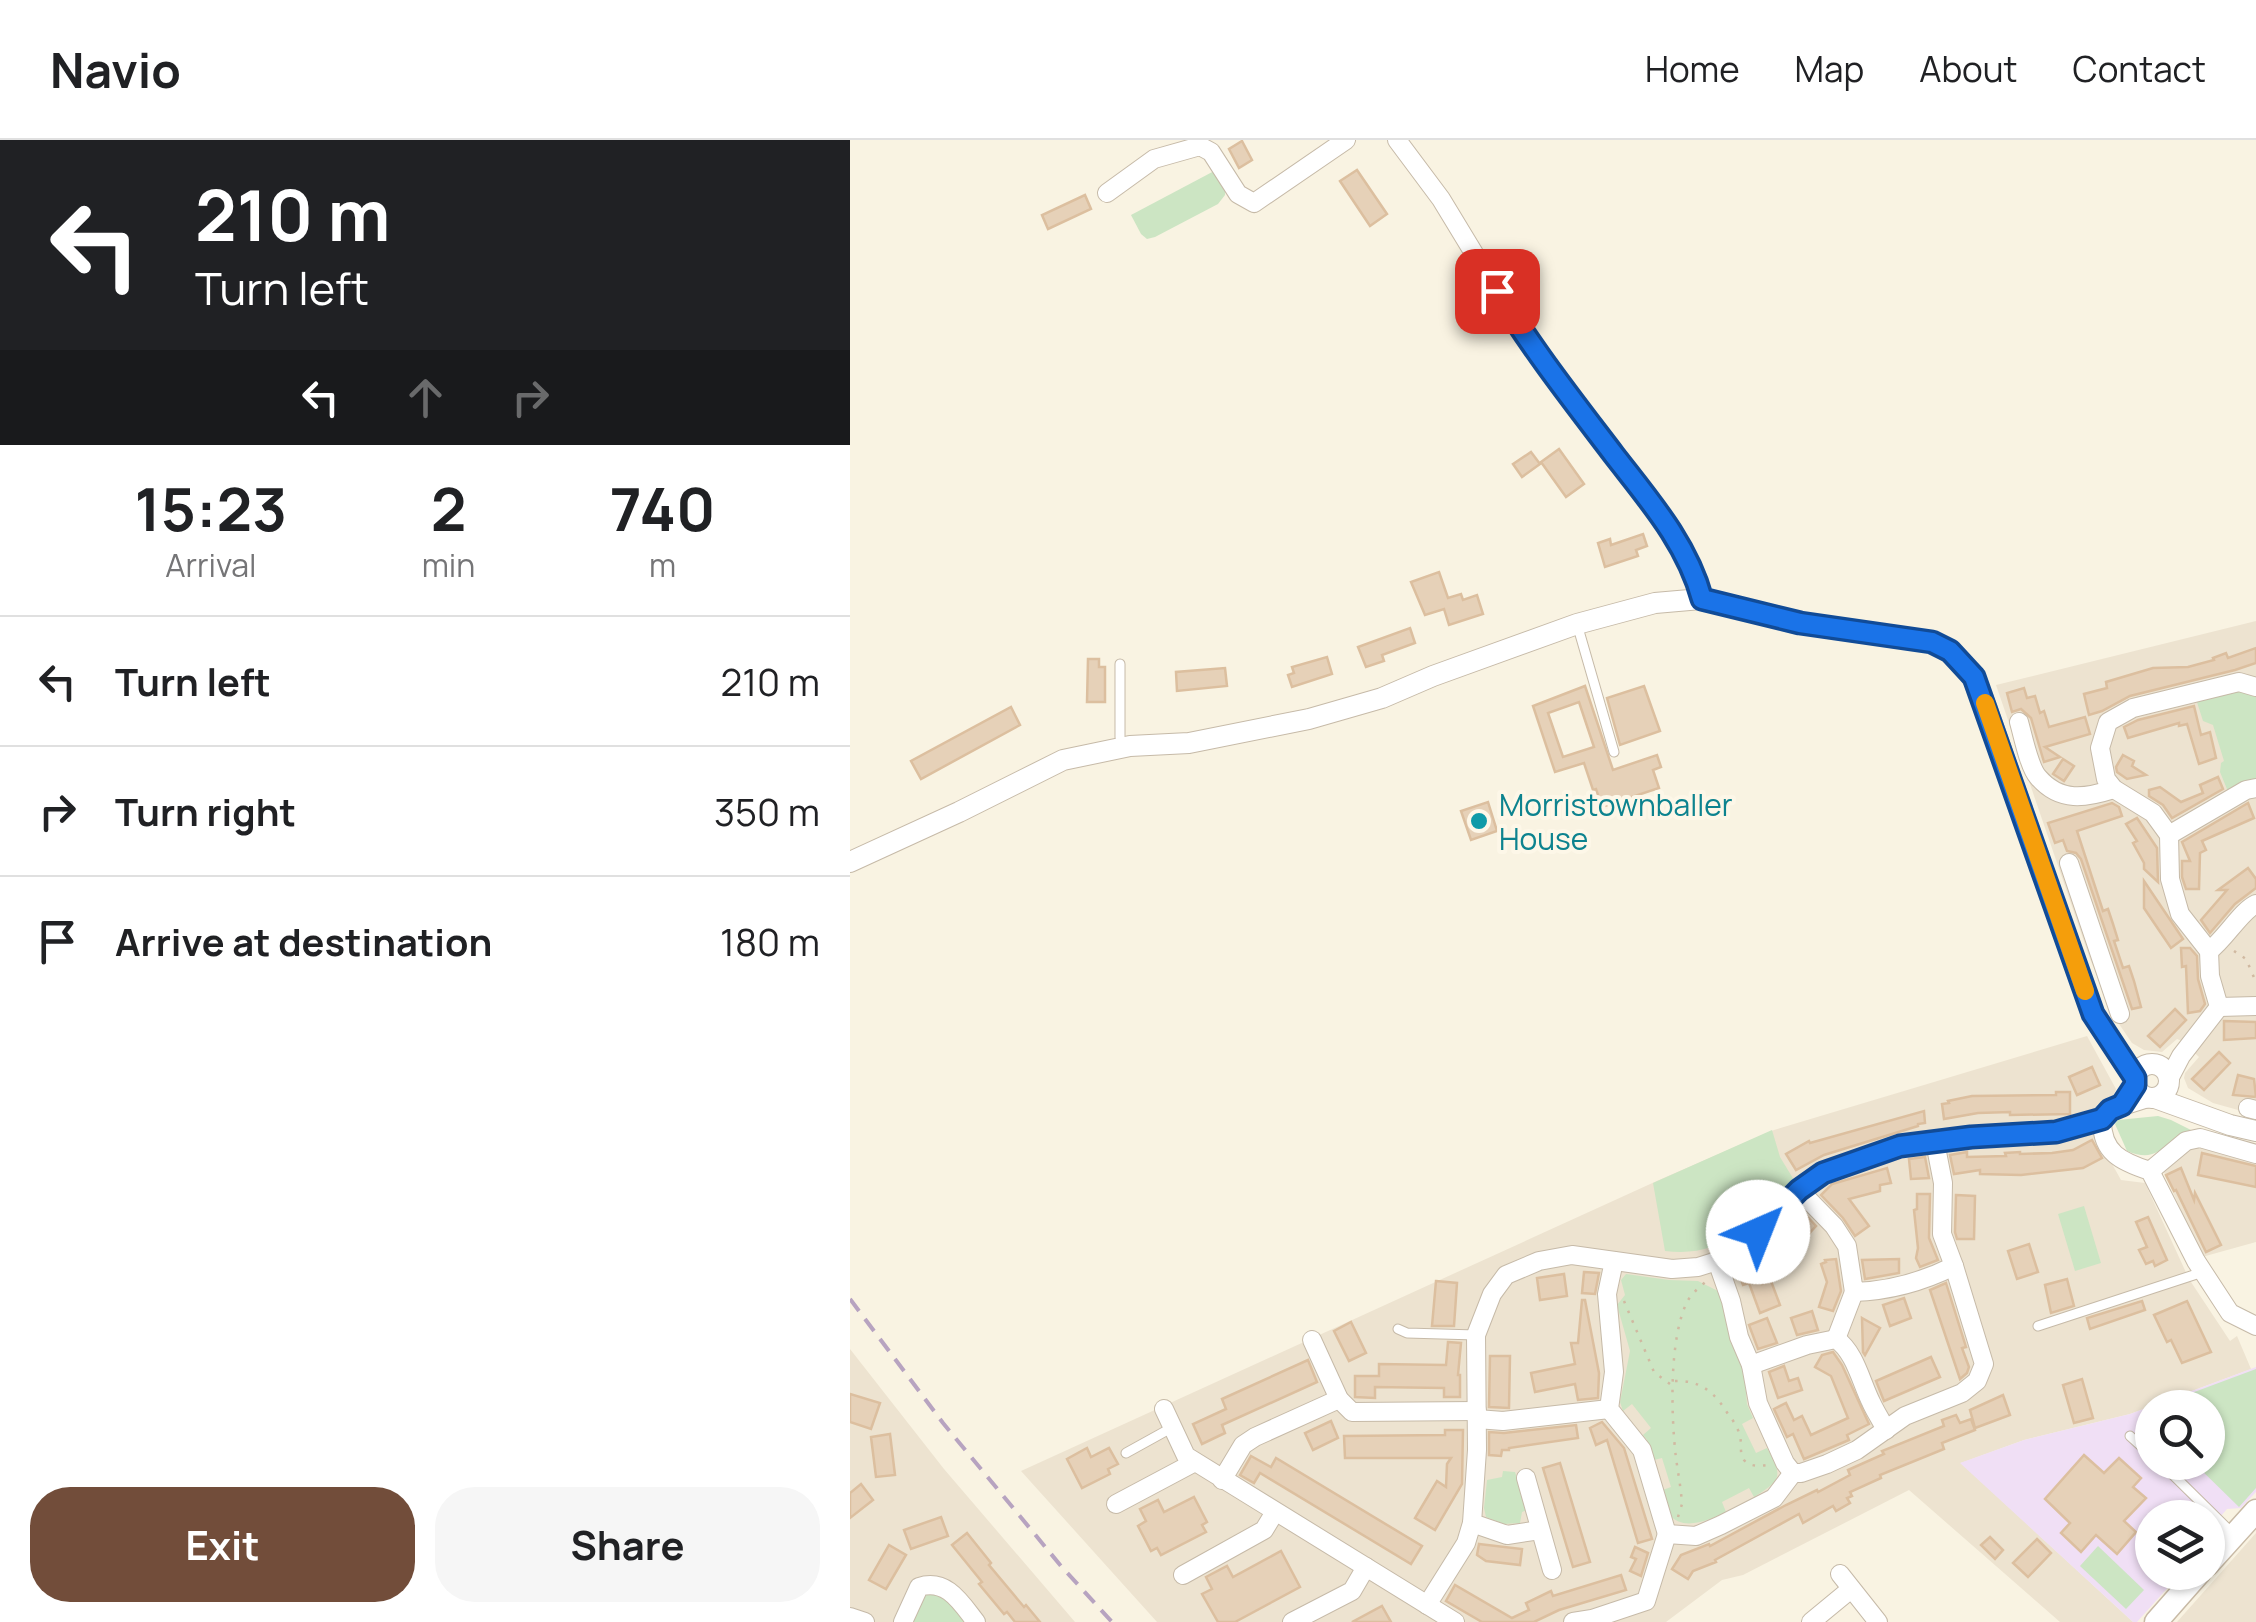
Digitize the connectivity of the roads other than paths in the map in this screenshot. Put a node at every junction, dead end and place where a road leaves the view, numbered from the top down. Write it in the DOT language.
graph roads {
  1 [pos="1346,140"];
  2 [pos="1397,140"];
  3 [pos="1107,193"];
  4 [pos="1702,599"];
  5 [pos="1578,624"];
  6 [pos="1120,664"];
  7 [pos="2256,687"];
  8 [pos="2018,722"];
  9 [pos="1123,748"];
  10 [pos="1614,752"];
  11 [pos="2114,788"];
  12 [pos="2256,788"];
  13 [pos="2169,835"];
  14 [pos="850,862"];
  15 [pos="2069,863"];
  16 [pos="2256,904"];
  17 [pos="2091,929"];
  18 [pos="2068,943"];
  19 [pos="2215,946"];
  20 [pos="2256,1006"];
  21 [pos="2219,1007"];
  22 [pos="2120,1014"];
  23 [pos="2152,1082"];
  24 [pos="2102,1119"];
  25 [pos="2256,1131"];
  26 [pos="1936,1142"];
  27 [pos="2256,1154"];
  28 [pos="2150,1171"];
  29 [pos="1799,1190"];
  30 [pos="1718,1266"];
  31 [pos="1954,1266"];
  32 [pos="1612,1270"];
  33 [pos="2204,1272"];
  34 [pos="1854,1292"];
  35 [pos="2038,1326"];
  36 [pos="2256,1326"];
  37 [pos="1398,1329"];
  38 [pos="1476,1336"];
  39 [pos="1836,1339"];
  40 [pos="1312,1340"];
  41 [pos="1751,1365"];
  42 [pos="1339,1399"];
  43 [pos="1609,1410"];
  44 [pos="1477,1415"];
  45 [pos="1169,1418"];
  46 [pos="1886,1430"];
  47 [pos="2130,1436"];
  48 [pos="2135,1441"];
  49 [pos="1126,1452"];
  50 [pos="1195,1462"];
  51 [pos="1788,1466"];
  52 [pos="1526,1478"];
  53 [pos="1222,1480"];
  54 [pos="2184,1480"];
  55 [pos="1116,1504"];
  56 [pos="1275,1512"];
  57 [pos="1472,1523"];
  58 [pos="2241,1524"];
  59 [pos="1540,1530"];
  60 [pos="1666,1532"];
  61 [pos="2225,1543"];
  62 [pos="1366,1568"];
  63 [pos="1552,1570"];
  64 [pos="1183,1574"];
  65 [pos="2178,1590"];
  66 [pos="1427,1604"];
  67 [pos="850,1617"];
  68 [pos="865,1622"];
  69 [pos="903,1622"];
  70 [pos="976,1622"];
  71 [pos="1292,1622"];
  72 [pos="1454,1622"];
  73 [pos="1573,1622"];
  74 [pos="1810,1622"];
  75 [pos="1878,1622"];
  76 [pos="2156,1622"];
  1 -- 3 [label="street"];
  2 -- 4 [label="street"];
  4 -- 5 [label="street"];
  4 -- 18 [label="street"];
  5 -- 9 [label="street"];
  5 -- 10 [label="lane"];
  6 -- 9 [label="lane"];
  7 -- 11 [label="street"];
  8 -- 11 [label="street"];
  9 -- 14 [label="street"];
  11 -- 13 [label="street"];
  12 -- 13 [label="street"];
  13 -- 19 [label="street"];
  15 -- 17 [label="street"];
  16 -- 19 [label="street"];
  17 -- 18 [label="street"];
  17 -- 22 [label="street"];
  18 -- 23 [label="street"];
  19 -- 21 [label="street"];
  20 -- 21 [label="street"];
  21 -- 23 [label="street"];
  23 -- 24 [label="street"];
  23 -- 25 [label="street"];
  24 -- 26 [label="street"];
  24 -- 28 [label="street"];
  26 -- 29 [label="street"];
  26 -- 31 [label="street"];
  27 -- 28 [label="street"];
  28 -- 33 [label="street"];
  29 -- 30 [label="street"];
  29 -- 34 [label="street"];
  30 -- 32 [label="street"];
  30 -- 41 [label="street"];
  31 -- 34 [label="street"];
  31 -- 46 [label="street"];
  32 -- 38 [label="street"];
  32 -- 43 [label="street"];
  33 -- 35 [label="lane"];
  33 -- 36 [label="street"];
  34 -- 39 [label="street"];
  37 -- 38 [label="lane"];
  38 -- 44 [label="street"];
  39 -- 41 [label="street"];
  39 -- 46 [label="street"];
  40 -- 42 [label="street"];
  41 -- 51 [label="street"];
  42 -- 44 [label="street"];
  42 -- 53 [label="street"];
  43 -- 44 [label="street"];
  43 -- 60 [label="street"];
  44 -- 57 [label="street"];
  45 -- 49 [label="lane"];
  45 -- 50 [label="street"];
  46 -- 51 [label="street"];
  47 -- 48 [label="lane"];
  50 -- 53 [label="street"];
  50 -- 55 [label="street"];
  51 -- 60 [label="street"];
  52 -- 59 [label="street"];
  53 -- 56 [label="street"];
  54 -- 58 [label="lane"];
  56 -- 62 [label="street"];
  56 -- 64 [label="street"];
  57 -- 59 [label="street"];
  57 -- 66 [label="street"];
  58 -- 61 [label="main road"];
  59 -- 63 [label="street"];
  60 -- 73 [label="street"];
  62 -- 66 [label="street"];
  62 -- 71 [label="street"];
  65 -- 76 [label="main road"];
  66 -- 72 [label="street"];
  67 -- 68 [label="street"];
  69 -- 70 [label="street"];
  74 -- 75 [label="street"];
}
